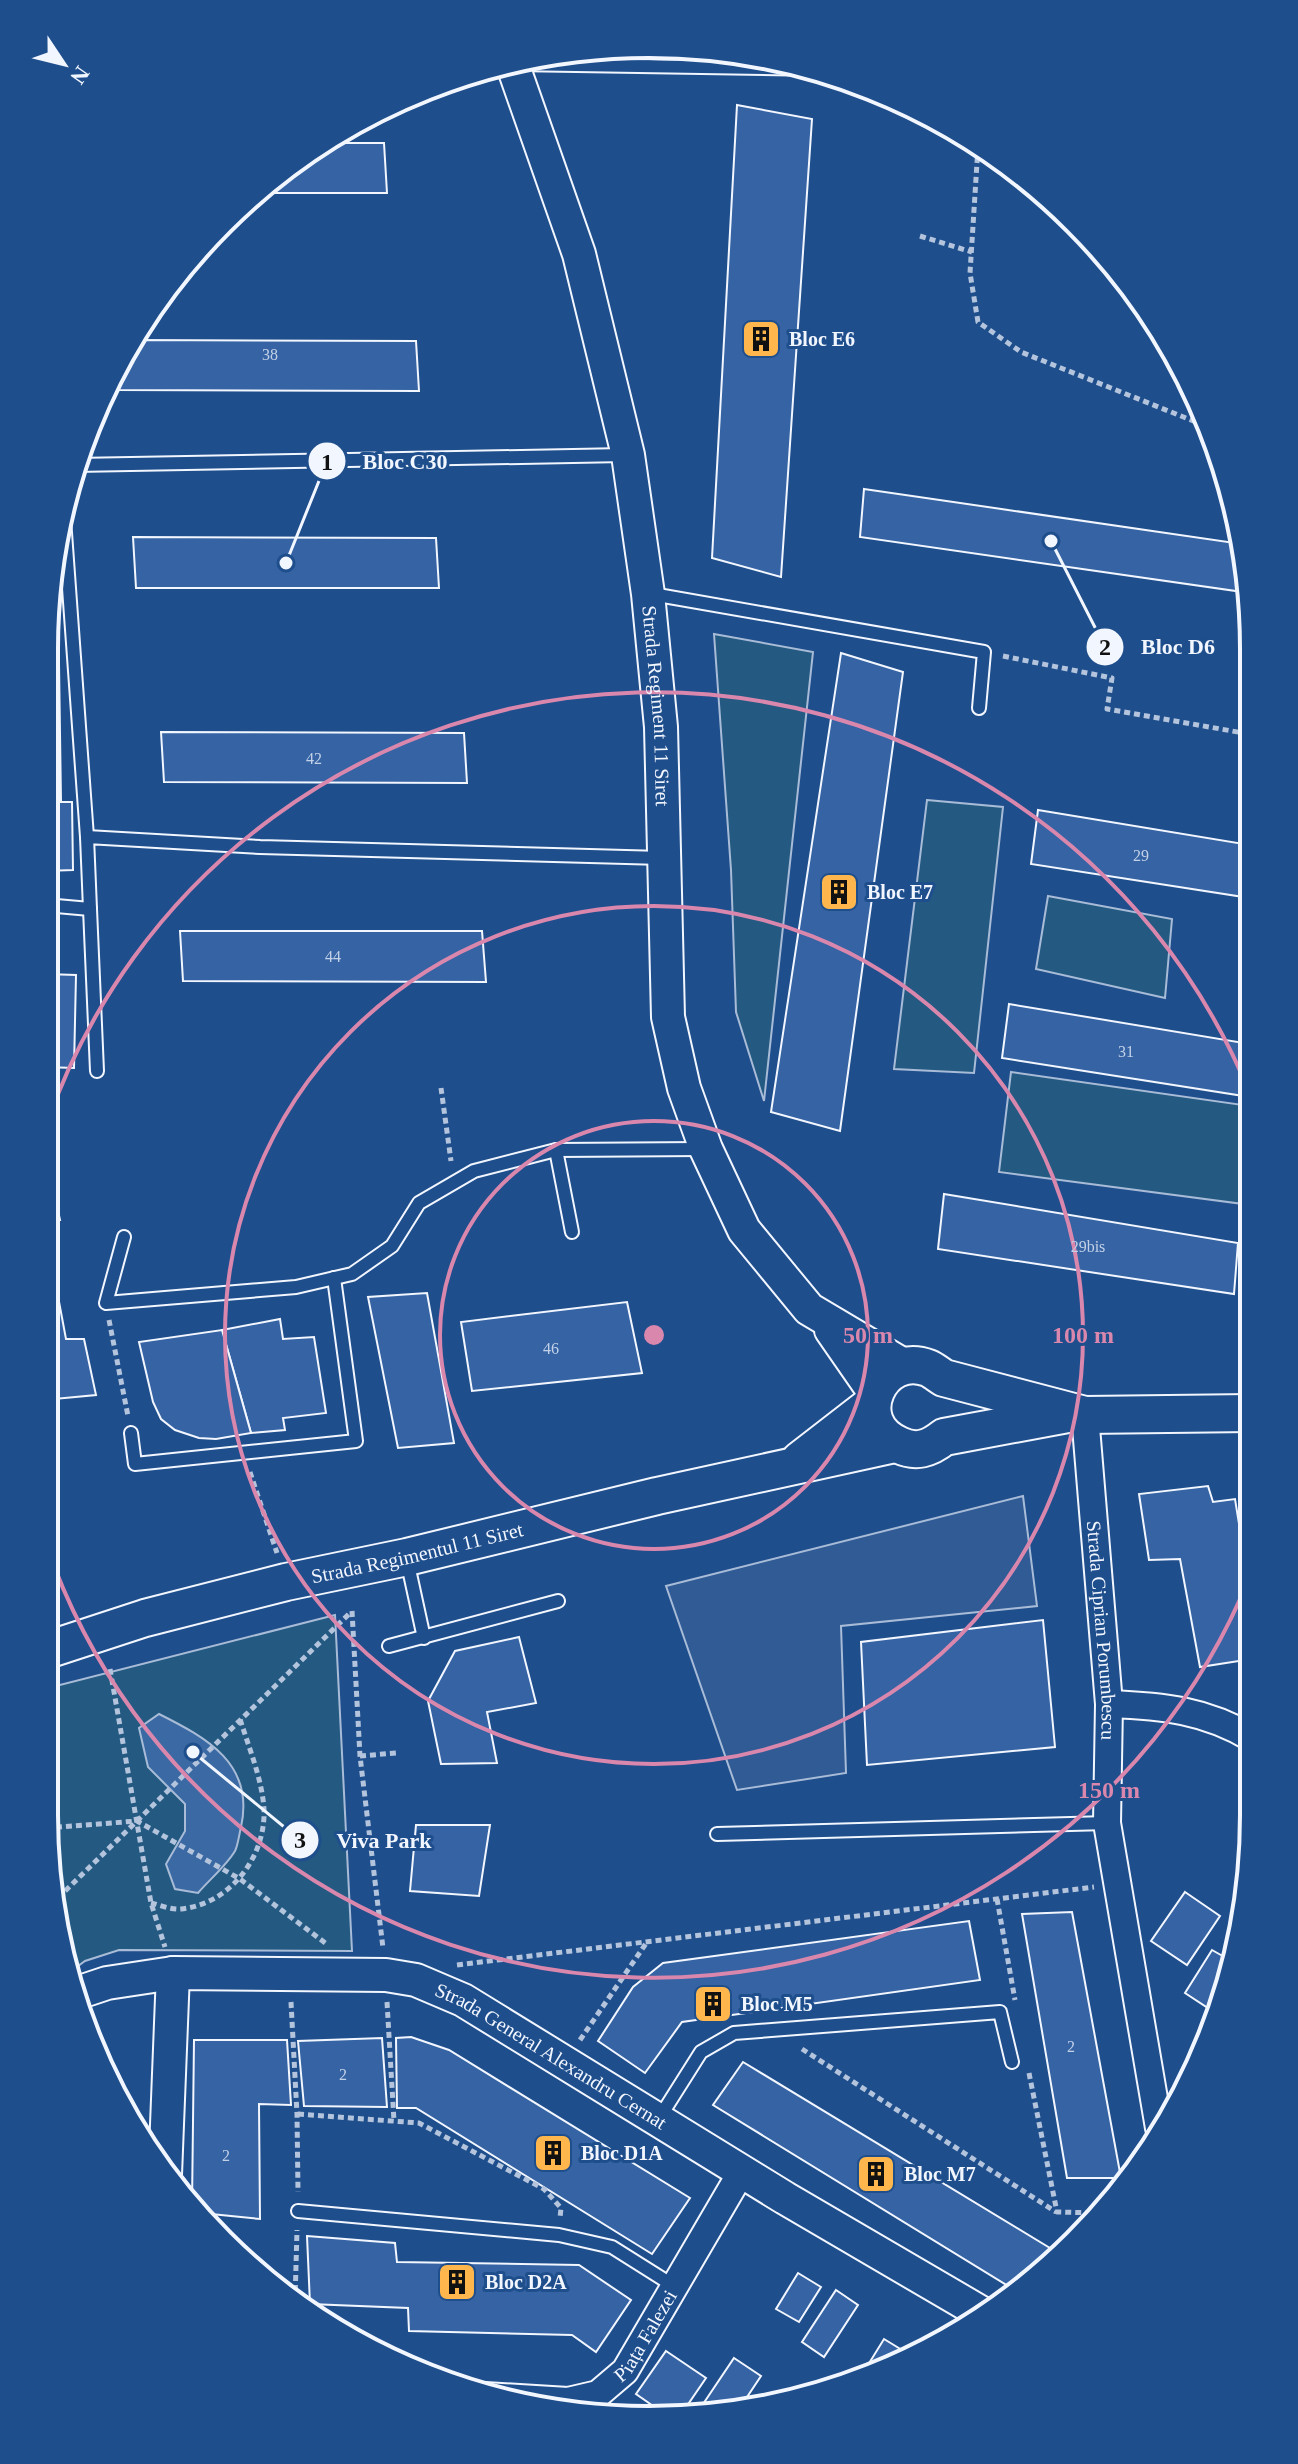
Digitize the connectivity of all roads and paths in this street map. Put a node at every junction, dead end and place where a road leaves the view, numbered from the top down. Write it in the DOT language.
graph roads {
  1 [pos="709,61"];
  2 [pos="561,65"];
  3 [pos="709,67"];
  4 [pos="757,68"];
  5 [pos="513,74"];
  6 [pos="977,158"];
  7 [pos="920,236"];
  8 [pos="972,252"];
  9 [pos="1194,421"];
  10 [pos="628,455"];
  11 [pos="87,465"];
  12 [pos="66,551"];
  13 [pos="648,594"];
  14 [pos="984,652"];
  15 [pos="979,708"];
  16 [pos="1240,732"];
  17 [pos="87,837"];
  18 [pos="665,858"];
  19 [pos="58,906"];
  20 [pos="90,909"];
  21 [pos="97,1071"];
  22 [pos="441,1088"];
  23 [pos="706,1149"];
  24 [pos="556,1150"];
  25 [pos="454,1182"];
  26 [pos="572,1232"];
  27 [pos="124,1237"];
  28 [pos="334,1278"];
  29 [pos="106,1303"];
  30 [pos="825,1321"];
  31 [pos="905,1366"];
  32 [pos="944,1378"];
  33 [pos="872,1398"];
  34 [pos="1240,1413"];
  35 [pos="1079,1414"];
  36 [pos="948,1431"];
  37 [pos="131,1433"];
  38 [pos="895,1444"];
  39 [pos="792,1466"];
  40 [pos="252,1477"];
  41 [pos="407,1557"];
  42 [pos="286,1582"];
  43 [pos="558,1601"];
  44 [pos="424,1638"];
  45 [pos="58,1646"];
  46 [pos="389,1646"];
  47 [pos="110,1669"];
  48 [pos="1109,1704"];
  49 [pos="240,1719"];
  50 [pos="1240,1731"];
  51 [pos="396,1753"];
  52 [pos="360,1756"];
  53 [pos="137,1821"];
  54 [pos="1107,1823"];
  55 [pos="58,1827"];
  56 [pos="717,1834"];
  57 [pos="240,1879"];
  58 [pos="1119,1883"];
  59 [pos="63,1893"];
  60 [pos="997,1899"];
  61 [pos="151,1903"];
  62 [pos="647,1941"];
  63 [pos="173,1973"];
  64 [pos="289,1973"];
  65 [pos="390,1976"];
  66 [pos="85,1990"];
  67 [pos="1017,2011"];
  68 [pos="773,2030"];
  69 [pos="1026,2057"];
  70 [pos="564,2062"];
  71 [pos="1012,2062"];
  72 [pos="297,2114"];
  73 [pos="1157,2116"];
  74 [pos="658,2120"];
  75 [pos="394,2121"];
  76 [pos="166,2154"];
  77 [pos="742,2171"];
  78 [pos="298,2211"];
  79 [pos="1057,2212"];
  80 [pos="1086,2213"];
  81 [pos="559,2235"];
  82 [pos="674,2286"];
  83 [pos="295,2288"];
  84 [pos="974,2308"];
  85 [pos="570,2401"];
  1 -- 3 [label="lane"];
  2 -- 3 [label="lane"];
  3 -- 4 [label="lane"];
  5 -- 10 [label="street, Strada Regiment 11 Siret"];
  6 -- 8 [label="path"];
  7 -- 8 [label="path"];
  8 -- 9 [label="path"];
  10 -- 11 [label="lane"];
  10 -- 13 [label="street, Strada Regiment 11 Siret"];
  12 -- 17 [label="lane"];
  13 -- 14 [label="lane"];
  13 -- 18 [label="street, Strada Regiment 11 Siret"];
  14 -- 15 [label="lane"];
  14 -- 16 [label="path"];
  17 -- 18 [label="lane"];
  17 -- 20 [label="lane"];
  18 -- 23 [label="street, Strada Regiment 11 Siret"];
  19 -- 20 [label="lane"];
  20 -- 21 [label="lane"];
  22 -- 25 [label="path"];
  23 -- 24 [label="lane"];
  23 -- 30 [label="street, Strada Regiment 11 Siret"];
  24 -- 25 [label="lane"];
  24 -- 26 [label="lane"];
  25 -- 28 [label="lane"];
  27 -- 29 [label="lane"];
  28 -- 29 [label="lane"];
  28 -- 37 [label="lane"];
  29 -- 37 [label="path"];
  30 -- 31 [label="street, Strada Regiment 11 Siret"];
  30 -- 33 [label="street, Strada Regiment 11 Siret"];
  31 -- 32 [label="main road, Strada Regiment 11 Siret"];
  31 -- 33 [label="main road"];
  32 -- 35 [label="main road, Strada Regiment 11 Siret"];
  32 -- 36 [label="main road"];
  33 -- 38 [label="main road, Strada Regiment 11 Siret"];
  33 -- 39 [label="main road"];
  34 -- 35 [label="main road, Strada Regiment 11 Siret"];
  35 -- 36 [label="main road, Strada Regiment 11 Siret"];
  35 -- 48 [label="street, Strada Ciprian Porumbescu"];
  36 -- 38 [label="main road, Strada Regiment 11 Siret"];
  38 -- 39 [label="main road, Strada Regimentul 11 Siret"];
  39 -- 41 [label="main road, Strada Regimentul 11 Siret"];
  40 -- 42 [label="path"];
  41 -- 42 [label="main road, Strada Regimentul 11 Siret"];
  41 -- 44 [label="lane"];
  42 -- 45 [label="main road, Strada Regimentul 11 Siret"];
  43 -- 44 [label="lane"];
  44 -- 46 [label="lane"];
  47 -- 53 [label="path"];
  48 -- 50 [label="street"];
  48 -- 54 [label="street, Strada Ciprian Porumbescu"];
  49 -- 52 [label="path"];
  49 -- 53 [label="path"];
  49 -- 57 [label="path"];
  51 -- 52 [label="path"];
  52 -- 65 [label="path"];
  53 -- 55 [label="path"];
  53 -- 57 [label="path"];
  53 -- 59 [label="path"];
  53 -- 61 [label="path"];
  54 -- 56 [label="lane"];
  54 -- 58 [label="street, Strada Ciprian Porumbescu"];
  57 -- 61 [label="path"];
  57 -- 65 [label="path"];
  58 -- 60 [label="path"];
  58 -- 73 [label="street, Strada Ciprian Porumbescu"];
  60 -- 62 [label="path"];
  60 -- 67 [label="path"];
  61 -- 63 [label="path"];
  62 -- 65 [label="path"];
  62 -- 70 [label="path"];
  63 -- 64 [label="street, Strada General Alexandru Cernat"];
  63 -- 66 [label="street, Strada General Alexandru Cernat"];
  63 -- 76 [label="street"];
  64 -- 65 [label="street, Strada General Alexandru Cernat"];
  64 -- 72 [label="path"];
  65 -- 70 [label="street, Strada General Alexandru Cernat"];
  65 -- 75 [label="path"];
  68 -- 71 [label="lane"];
  68 -- 74 [label="lane"];
  68 -- 79 [label="path"];
  69 -- 79 [label="path"];
  70 -- 74 [label="street, Strada General Alexandru Cernat"];
  72 -- 75 [label="path"];
  72 -- 78 [label="path"];
  74 -- 77 [label="street, Strada General Alexandru Cernat"];
  75 -- 81 [label="path"];
  77 -- 82 [label="street, Piața Falezei"];
  77 -- 84 [label="street, Strada General Alexandru Cernat"];
  78 -- 81 [label="lane"];
  78 -- 83 [label="path"];
  79 -- 80 [label="path"];
  81 -- 82 [label="lane"];
  82 -- 85 [label="street, Piața Falezei"];
}
